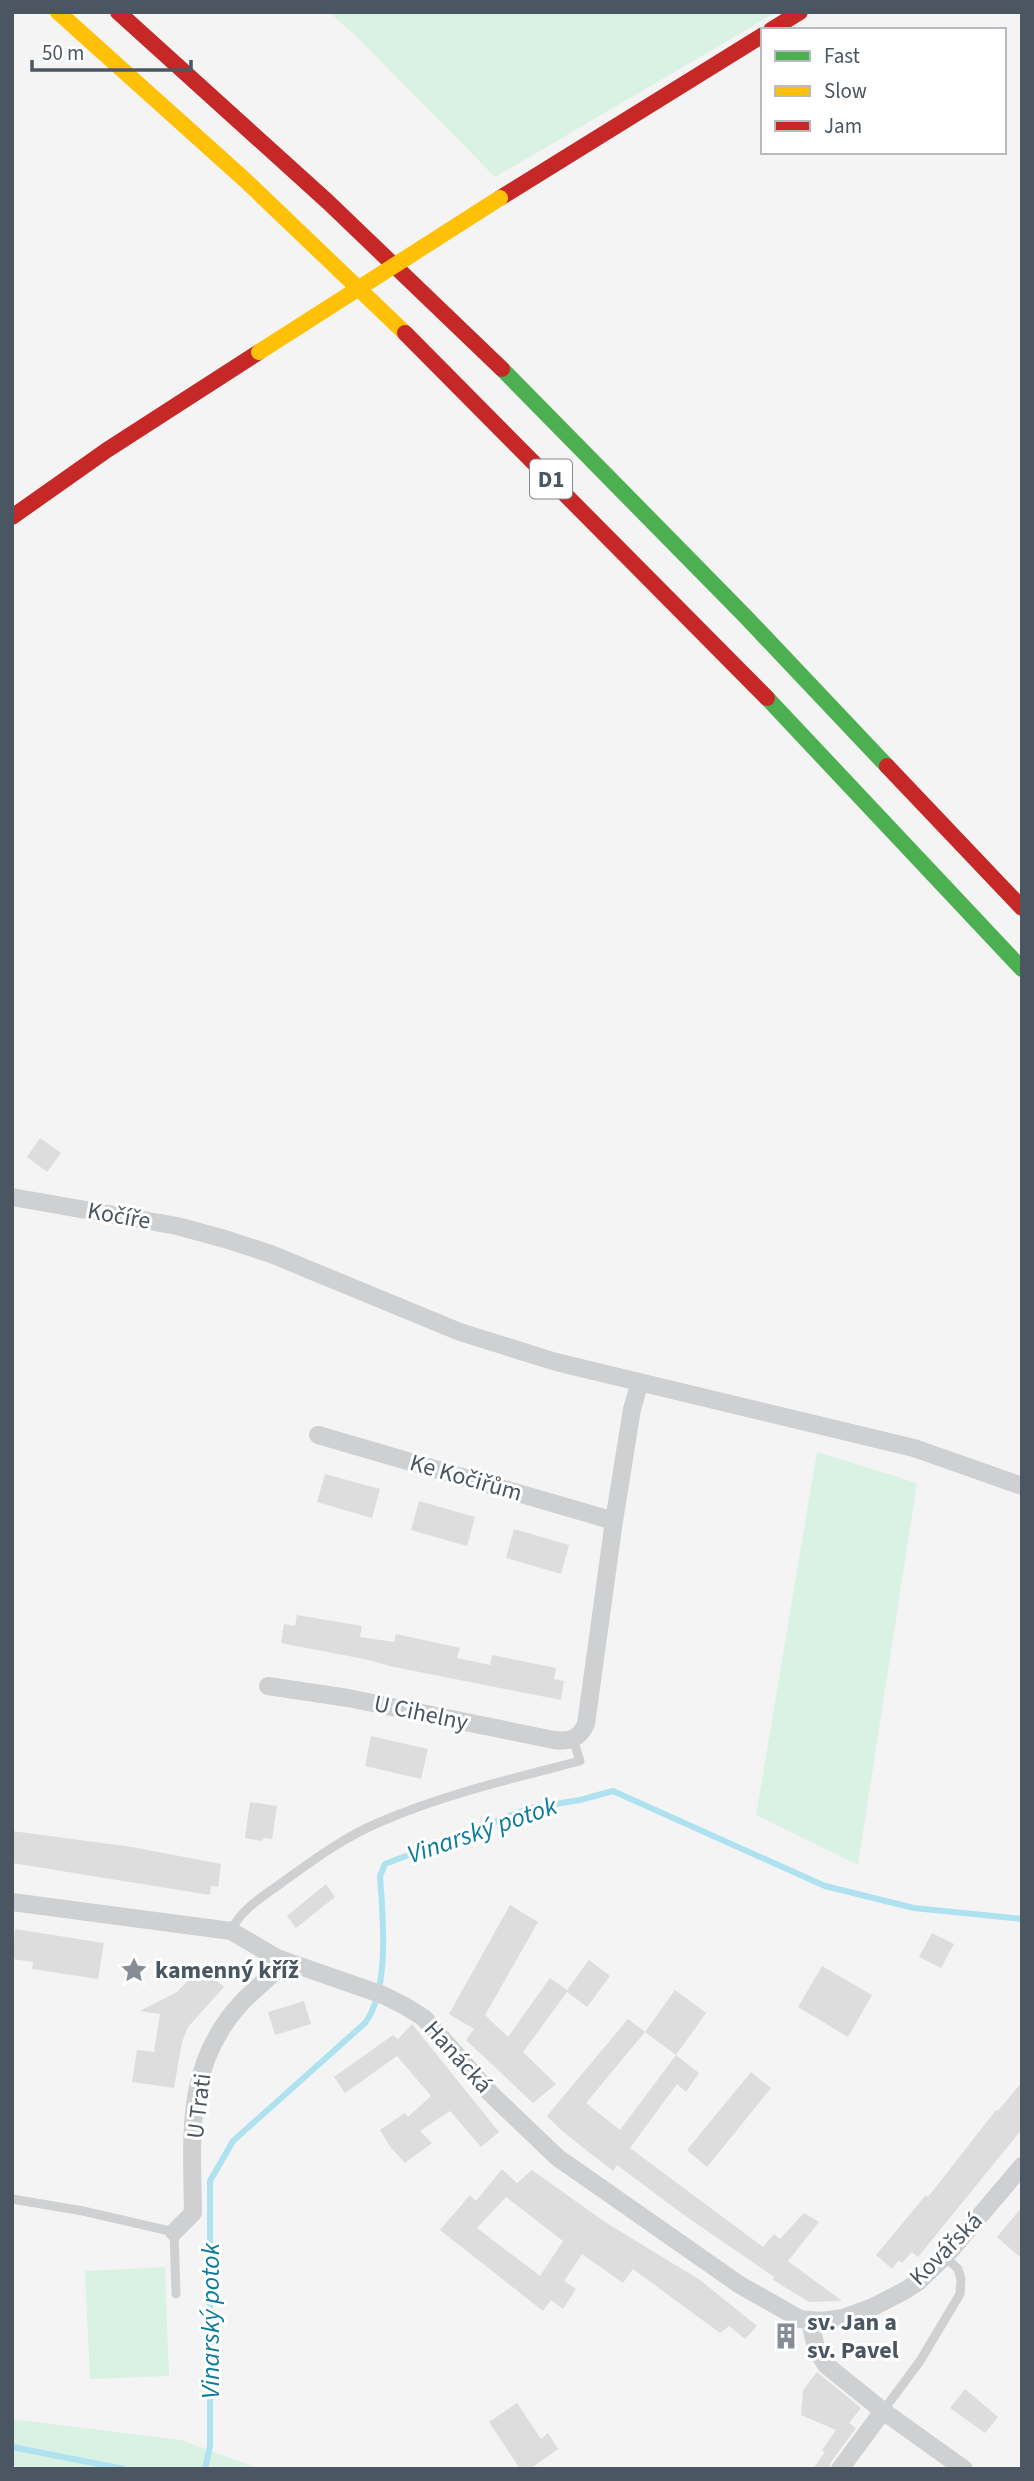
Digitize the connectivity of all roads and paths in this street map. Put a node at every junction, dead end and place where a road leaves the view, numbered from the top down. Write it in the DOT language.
graph roads {
  1 [pos="58,12"];
  2 [pos="118,12"];
  3 [pos="800,12"];
  4 [pos="774,28"];
  5 [pos="761,36"];
  6 [pos="12,517"];
  7 [pos="1022,908"];
  8 [pos="1022,969"];
  9 [pos="12,1196"];
  10 [pos="640,1382"];
  11 [pos="318,1435"];
  12 [pos="1022,1486"];
  13 [pos="614,1521"];
  14 [pos="268,1686"];
  15 [pos="573,1740"];
  16 [pos="12,1902"];
  17 [pos="231,1931"];
  18 [pos="286,1962"];
  19 [pos="1022,2166"];
  20 [pos="12,2199"];
  21 [pos="174,2232"];
  22 [pos="944,2256"];
  23 [pos="176,2294"];
  24 [pos="810,2321"];
  25 [pos="883,2411"];
  26 [pos="840,2469"];
  27 [pos="964,2469"];
  1 -- 8 [label="main road, D1"];
  2 -- 7 [label="main road, D1"];
  3 -- 4 [label="main road"];
  5 -- 6 [label="main road, bridge"];
  9 -- 10 [label="street, Kočíře"];
  10 -- 12 [label="street, Kočíře"];
  10 -- 13 [label="street"];
  11 -- 13 [label="street, Ke Kočiřům"];
  13 -- 15 [label="street"];
  14 -- 15 [label="street, U Cihelny"];
  15 -- 17 [label="lane"];
  16 -- 17 [label="street, Hanácká"];
  17 -- 18 [label="street, Hanácká"];
  18 -- 21 [label="street, U Trati"];
  18 -- 24 [label="street, Hanácká"];
  19 -- 22 [label="street, Kovářská"];
  20 -- 21 [label="lane"];
  21 -- 23 [label="lane"];
  22 -- 24 [label="street, Kovářská"];
  22 -- 25 [label="lane"];
  24 -- 25 [label="street"];
  25 -- 26 [label="street"];
  25 -- 27 [label="street"];
}
